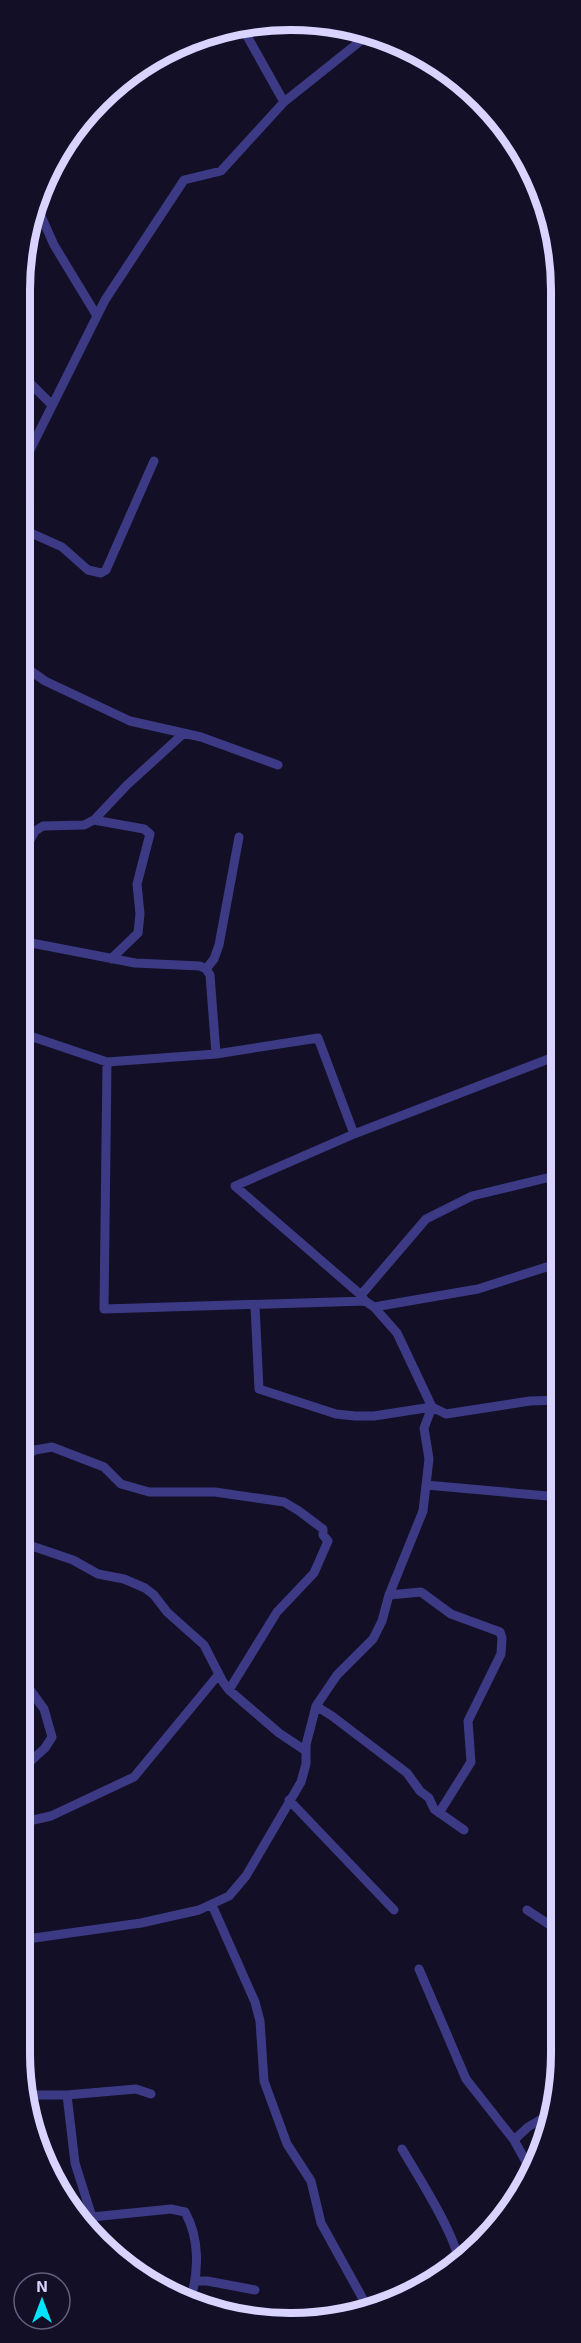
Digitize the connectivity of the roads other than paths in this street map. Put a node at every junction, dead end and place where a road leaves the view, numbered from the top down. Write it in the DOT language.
graph roads {
  1 [pos="246,34"];
  2 [pos="362,40"];
  3 [pos="284,102"];
  4 [pos="41,216"];
  5 [pos="97,316"];
  6 [pos="30,383"];
  7 [pos="52,405"];
  8 [pos="30,450"];
  9 [pos="154,461"];
  10 [pos="30,533"];
  11 [pos="30,670"];
  12 [pos="183,734"];
  13 [pos="278,765"];
  14 [pos="94,820"];
  15 [pos="239,837"];
  16 [pos="30,840"];
  17 [pos="30,943"];
  18 [pos="111,959"];
  19 [pos="206,969"];
  20 [pos="30,1036"];
  21 [pos="216,1053"];
  22 [pos="551,1058"];
  23 [pos="107,1062"];
  24 [pos="354,1134"];
  25 [pos="551,1176"];
  26 [pos="551,1266"];
  27 [pos="363,1298"];
  28 [pos="255,1306"];
  29 [pos="374,1307"];
  30 [pos="551,1400"];
  31 [pos="432,1407"];
  32 [pos="30,1453"];
  33 [pos="426,1485"];
  34 [pos="551,1496"];
  35 [pos="30,1545"];
  36 [pos="389,1595"];
  37 [pos="219,1674"];
  38 [pos="30,1690"];
  39 [pos="229,1690"];
  40 [pos="316,1706"];
  41 [pos="306,1751"];
  42 [pos="30,1762"];
  43 [pos="290,1800"];
  44 [pos="439,1813"];
  45 [pos="30,1821"];
  46 [pos="464,1830"];
  47 [pos="212,1905"];
  48 [pos="394,1910"];
  49 [pos="527,1910"];
  50 [pos="551,1925"];
  51 [pos="30,1939"];
  52 [pos="419,1969"];
  53 [pos="151,2094"];
  54 [pos="34,2095"];
  55 [pos="67,2096"];
  56 [pos="542,2119"];
  57 [pos="514,2140"];
  58 [pos="402,2149"];
  59 [pos="526,2163"];
  60 [pos="92,2217"];
  61 [pos="92,2220"];
  62 [pos="457,2252"];
  63 [pos="196,2281"];
  64 [pos="255,2290"];
  65 [pos="192,2293"];
  66 [pos="365,2302"];
  1 -- 3 [label="street"];
  2 -- 3 [label="street"];
  3 -- 5 [label="street"];
  4 -- 5 [label="street"];
  5 -- 7 [label="street"];
  6 -- 7 [label="street"];
  7 -- 8 [label="street"];
  9 -- 10 [label="street"];
  11 -- 12 [label="street"];
  12 -- 13 [label="street"];
  12 -- 14 [label="street"];
  14 -- 16 [label="street"];
  14 -- 18 [label="street"];
  15 -- 19 [label="street"];
  17 -- 18 [label="street"];
  18 -- 19 [label="street"];
  19 -- 21 [label="street"];
  20 -- 23 [label="street"];
  21 -- 23 [label="street"];
  21 -- 24 [label="street"];
  22 -- 24 [label="street"];
  23 -- 28 [label="street"];
  24 -- 27 [label="street"];
  25 -- 27 [label="street"];
  26 -- 29 [label="street"];
  27 -- 28 [label="street"];
  27 -- 29 [label="street"];
  28 -- 31 [label="street"];
  29 -- 31 [label="street"];
  30 -- 31 [label="street"];
  31 -- 33 [label="street"];
  32 -- 39 [label="street"];
  33 -- 34 [label="street"];
  33 -- 36 [label="street"];
  35 -- 37 [label="street"];
  36 -- 40 [label="street"];
  36 -- 44 [label="street"];
  37 -- 39 [label="street"];
  37 -- 45 [label="street"];
  38 -- 42 [label="street"];
  39 -- 41 [label="street"];
  40 -- 41 [label="street"];
  40 -- 44 [label="street"];
  41 -- 43 [label="street"];
  43 -- 47 [label="street"];
  43 -- 48 [label="street"];
  44 -- 46 [label="street"];
  47 -- 51 [label="street"];
  47 -- 66 [label="street"];
  49 -- 50 [label="street"];
  52 -- 57 [label="street"];
  53 -- 55 [label="street"];
  54 -- 55 [label="street"];
  55 -- 60 [label="street"];
  56 -- 57 [label="street"];
  57 -- 59 [label="street"];
  58 -- 62 [label="street"];
  60 -- 61 [label="street"];
  60 -- 63 [label="street"];
  63 -- 64 [label="street"];
  63 -- 65 [label="street"];
}
